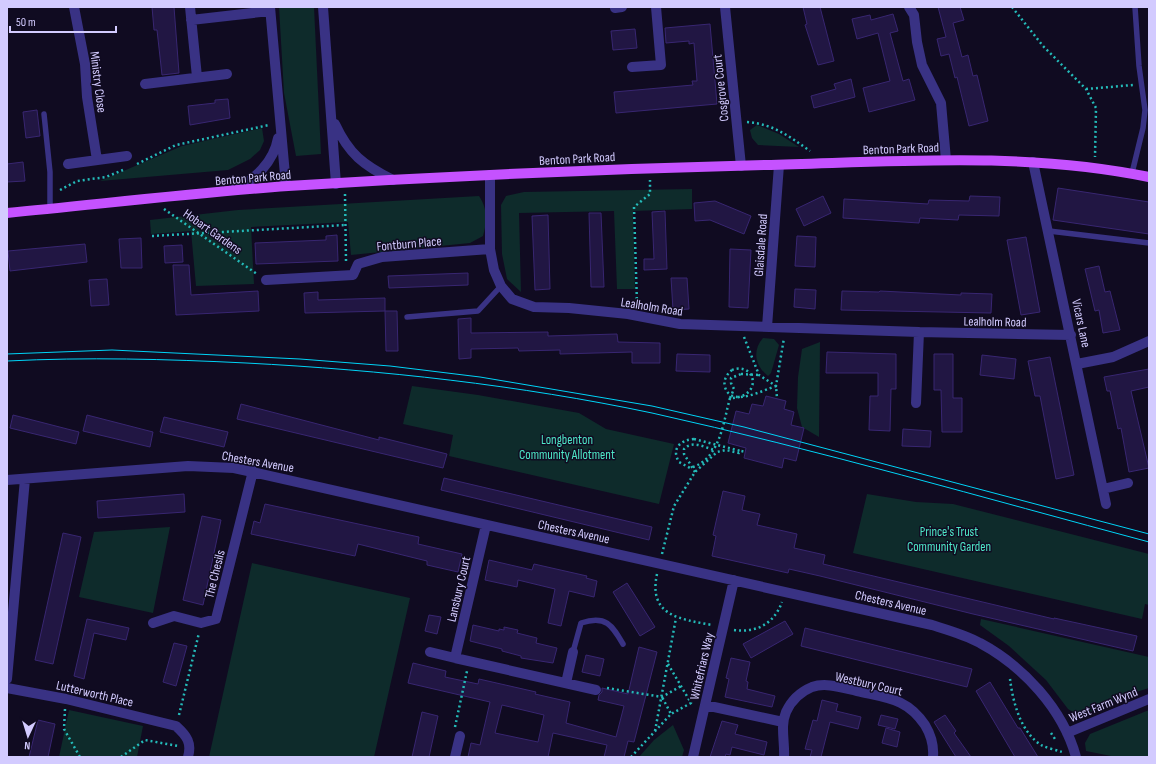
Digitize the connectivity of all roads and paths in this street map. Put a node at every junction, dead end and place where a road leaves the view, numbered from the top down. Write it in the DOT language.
graph roads {
  1 [pos="74,7"];
  2 [pos="190,7"];
  3 [pos="323,7"];
  4 [pos="656,7"];
  5 [pos="725,7"];
  6 [pos="909,7"];
  7 [pos="1012,7"];
  8 [pos="1135,7"];
  9 [pos="270,9"];
  10 [pos="191,20"];
  11 [pos="632,67"];
  12 [pos="227,74"];
  13 [pos="197,77"];
  14 [pos="145,84"];
  15 [pos="1142,85"];
  16 [pos="1086,89"];
  17 [pos="44,114"];
  18 [pos="332,119"];
  19 [pos="736,122"];
  20 [pos="280,124"];
  21 [pos="816,154"];
  22 [pos="127,156"];
  23 [pos="97,160"];
  24 [pos="946,160"];
  25 [pos="1033,162"];
  26 [pos="68,164"];
  27 [pos="779,165"];
  28 [pos="131,166"];
  29 [pos="741,166"];
  30 [pos="649,167"];
  31 [pos="124,169"];
  32 [pos="1092,169"];
  33 [pos="1132,173"];
  34 [pos="490,175"];
  35 [pos="1149,177"];
  36 [pos="393,180"];
  37 [pos="340,183"];
  38 [pos="286,186"];
  39 [pos="228,192"];
  40 [pos="50,194"];
  41 [pos="149,199"];
  42 [pos="50,209"];
  43 [pos="7,214"];
  44 [pos="345,225"];
  45 [pos="1049,231"];
  46 [pos="199,233"];
  47 [pos="152,236"];
  48 [pos="1149,243"];
  49 [pos="490,249"];
  50 [pos="346,276"];
  51 [pos="266,280"];
  52 [pos="501,286"];
  53 [pos="638,316"];
  54 [pos="407,317"];
  55 [pos="740,327"];
  56 [pos="767,327"];
  57 [pos="786,328"];
  58 [pos="919,332"];
  59 [pos="1071,335"];
  60 [pos="1149,341"];
  61 [pos="1077,364"];
  62 [pos="759,375"];
  63 [pos="776,386"];
  64 [pos="730,398"];
  65 [pos="777,398"];
  66 [pos="916,403"];
  67 [pos="714,450"];
  68 [pos="741,451"];
  69 [pos="746,452"];
  70 [pos="253,471"];
  71 [pos="695,472"];
  72 [pos="25,479"];
  73 [pos="7,480"];
  74 [pos="1128,483"];
  75 [pos="1103,489"];
  76 [pos="1106,504"];
  77 [pos="486,525"];
  78 [pos="659,563"];
  79 [pos="734,580"];
  80 [pos="785,592"];
  81 [pos="676,618"];
  82 [pos="153,623"];
  83 [pos="201,623"];
  84 [pos="723,628"];
  85 [pos="623,644"];
  86 [pos="430,652"];
  87 [pos="573,652"];
  88 [pos="455,658"];
  89 [pos="469,661"];
  90 [pos="668,664"];
  91 [pos="1015,664"];
  92 [pos="7,680"];
  93 [pos="566,683"];
  94 [pos="681,686"];
  95 [pos="7,688"];
  96 [pos="596,690"];
  97 [pos="662,697"];
  98 [pos="66,699"];
  99 [pos="1149,699"];
  100 [pos="705,705"];
  101 [pos="672,714"];
  102 [pos="783,722"];
  103 [pos="176,726"];
  104 [pos="655,731"];
  105 [pos="1067,733"];
  106 [pos="460,736"];
  107 [pos="189,752"];
  108 [pos="1075,756"];
  109 [pos="80,757"];
  110 [pos="120,757"];
  111 [pos="455,757"];
  112 [pos="631,757"];
  113 [pos="693,757"];
  114 [pos="784,757"];
  115 [pos="933,757"];
  1 -- 23 [label="street, Ministry Close"];
  2 -- 10 [label="street"];
  3 -- 18 [label="street"];
  4 -- 11 [label="street"];
  5 -- 19 [label="street, Cosgrove Court"];
  6 -- 24 [label="street"];
  7 -- 16 [label="path"];
  8 -- 15 [label="lane"];
  9 -- 10 [label="street"];
  9 -- 20 [label="street"];
  10 -- 13 [label="street"];
  12 -- 13 [label="street"];
  13 -- 14 [label="street"];
  15 -- 16 [label="path"];
  15 -- 33 [label="lane"];
  16 -- 32 [label="path"];
  17 -- 40 [label="lane"];
  18 -- 36 [label="street"];
  18 -- 37 [label="street"];
  19 -- 21 [label="path"];
  19 -- 29 [label="street, Cosgrove Court"];
  20 -- 28 [label="path"];
  20 -- 38 [label="street"];
  20 -- 39 [label="street"];
  22 -- 23 [label="street"];
  23 -- 26 [label="street"];
  24 -- 25 [label="main road, Benton Park Road"];
  24 -- 27 [label="main road, Benton Park Road"];
  25 -- 32 [label="main road, Benton Park Road"];
  25 -- 45 [label="street, Vicars Lane"];
  27 -- 29 [label="main road, Benton Park Road"];
  27 -- 56 [label="street, Glaisdale Road"];
  29 -- 30 [label="main road, Benton Park Road"];
  30 -- 34 [label="main road, Benton Park Road"];
  30 -- 53 [label="path"];
  31 -- 40 [label="path"];
  32 -- 33 [label="main road, Benton Park Road"];
  33 -- 35 [label="main road, Benton Park Road"];
  34 -- 36 [label="main road, Benton Park Road"];
  34 -- 49 [label="street, Lealholm Road"];
  36 -- 37 [label="main road, Benton Park Road"];
  37 -- 38 [label="main road, Benton Park Road"];
  37 -- 44 [label="path"];
  38 -- 39 [label="main road, Benton Park Road"];
  39 -- 41 [label="main road, Benton Park Road"];
  40 -- 42 [label="lane"];
  41 -- 42 [label="main road, Benton Park Road"];
  41 -- 46 [label="path, Hobart Gardens"];
  42 -- 43 [label="main road, Benton Park Road"];
  44 -- 46 [label="path"];
  44 -- 50 [label="path"];
  45 -- 48 [label="lane"];
  45 -- 59 [label="street, Vicars Lane"];
  46 -- 47 [label="path"];
  46 -- 51 [label="path, Hobart Gardens"];
  49 -- 50 [label="street, Fontburn Place"];
  49 -- 52 [label="street, Lealholm Road"];
  50 -- 51 [label="street"];
  52 -- 53 [label="street, Lealholm Road"];
  52 -- 54 [label="lane"];
  53 -- 55 [label="street, Lealholm Road"];
  55 -- 56 [label="street, Lealholm Road"];
  55 -- 62 [label="path"];
  56 -- 57 [label="street, Lealholm Road"];
  57 -- 58 [label="street, Lealholm Road"];
  57 -- 63 [label="path"];
  58 -- 59 [label="street, Lealholm Road"];
  58 -- 66 [label="street"];
  59 -- 61 [label="street, Vicars Lane"];
  60 -- 61 [label="street"];
  61 -- 75 [label="street, Vicars Lane"];
  62 -- 63 [label="path"];
  62 -- 64 [label="path, bridge"];
  63 -- 64 [label="path, bridge"];
  63 -- 65 [label="path"];
  64 -- 67 [label="path, bridge"];
  67 -- 68 [label="path, bridge"];
  67 -- 71 [label="path"];
  68 -- 69 [label="path"];
  68 -- 71 [label="path"];
  70 -- 72 [label="street, Chesters Avenue"];
  70 -- 77 [label="street, Chesters Avenue"];
  70 -- 83 [label="street, The Chesils"];
  71 -- 78 [label="path"];
  72 -- 73 [label="street, Chesters Avenue"];
  72 -- 92 [label="street"];
  74 -- 75 [label="street"];
  75 -- 76 [label="street, Vicars Lane"];
  77 -- 78 [label="street, Chesters Avenue"];
  77 -- 88 [label="street, Lansbury Court"];
  78 -- 79 [label="street, Chesters Avenue"];
  78 -- 81 [label="path"];
  79 -- 80 [label="street, Chesters Avenue"];
  79 -- 84 [label="street, Whitefriars Way"];
  80 -- 84 [label="path"];
  80 -- 91 [label="street, Chesters Avenue"];
  81 -- 84 [label="path"];
  81 -- 90 [label="path"];
  82 -- 83 [label="street"];
  83 -- 103 [label="path"];
  84 -- 100 [label="street, Whitefriars Way"];
  85 -- 87 [label="lane"];
  86 -- 88 [label="street"];
  87 -- 93 [label="street"];
  88 -- 89 [label="street"];
  89 -- 93 [label="street"];
  89 -- 106 [label="path"];
  90 -- 94 [label="path"];
  90 -- 97 [label="path"];
  91 -- 105 [label="street, Chesters Avenue"];
  91 -- 108 [label="path"];
  93 -- 96 [label="street"];
  94 -- 97 [label="path"];
  94 -- 101 [label="path"];
  95 -- 98 [label="street, Lutterworth Place"];
  96 -- 97 [label="path"];
  97 -- 101 [label="path"];
  97 -- 104 [label="path"];
  98 -- 103 [label="street, Lutterworth Place"];
  98 -- 109 [label="path"];
  99 -- 105 [label="street, West Farm Wynd"];
  100 -- 102 [label="street"];
  100 -- 113 [label="street, Whitefriars Way"];
  101 -- 104 [label="path"];
  102 -- 114 [label="street, Westbury Court"];
  102 -- 115 [label="street, Westbury Court"];
  103 -- 107 [label="street"];
  104 -- 112 [label="path"];
  105 -- 108 [label="street, Chesters Avenue"];
  106 -- 111 [label="street"];
  107 -- 110 [label="path"];
}
